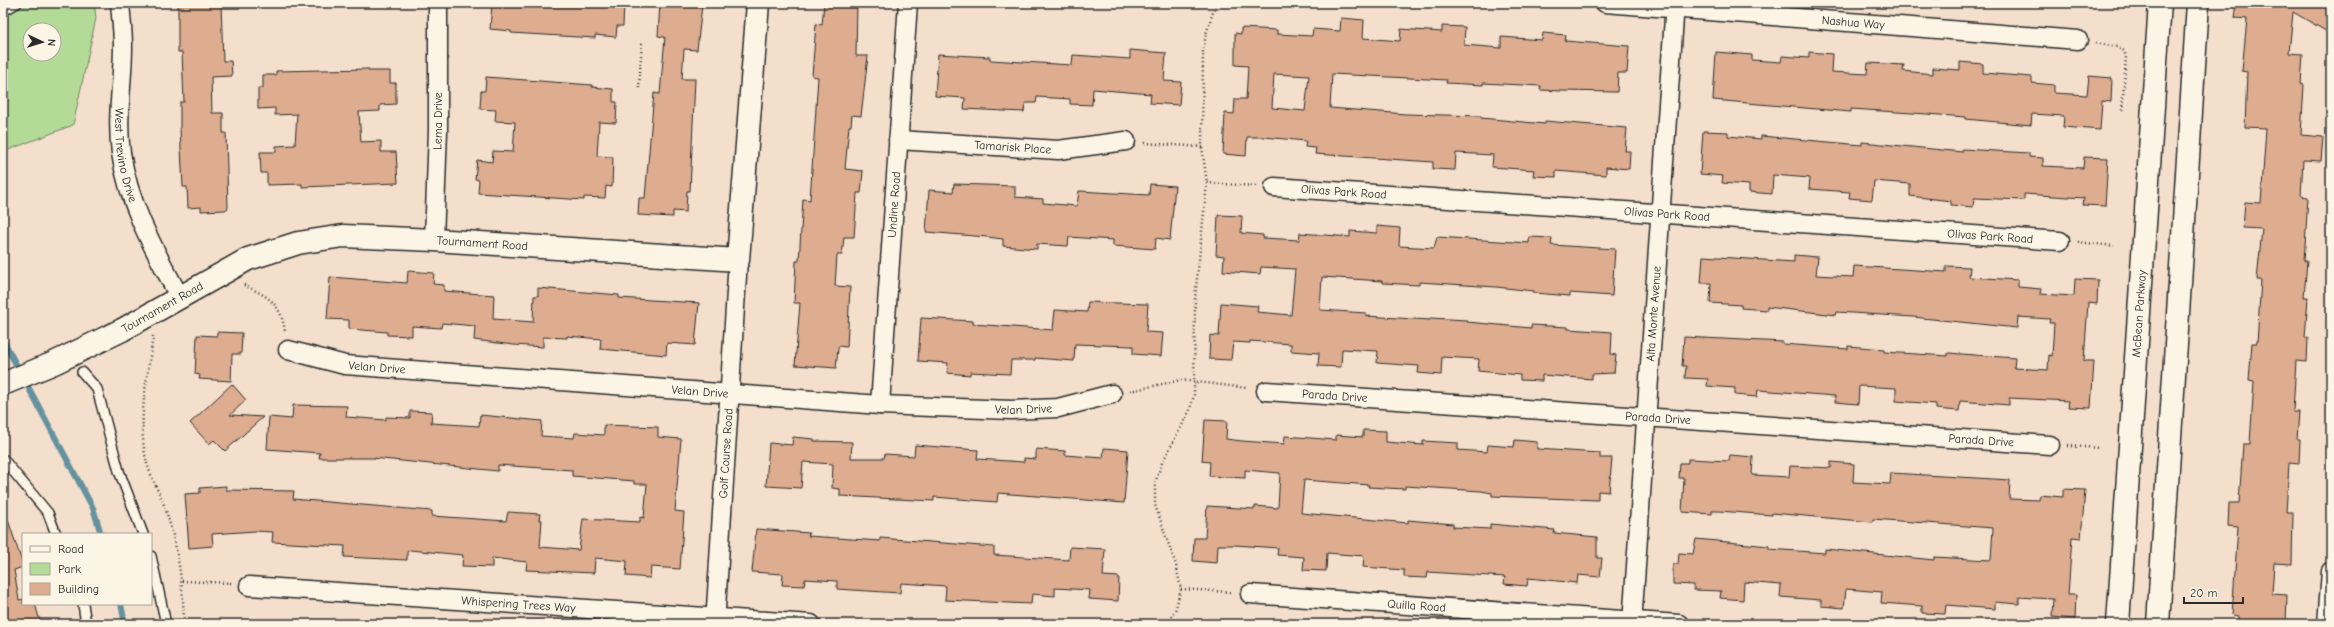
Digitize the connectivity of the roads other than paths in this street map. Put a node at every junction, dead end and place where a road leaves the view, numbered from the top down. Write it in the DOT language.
graph roads {
  1 [pos="17,3"];
  2 [pos="120,3"];
  3 [pos="438,3"];
  4 [pos="758,3"];
  5 [pos="908,3"];
  6 [pos="1605,3"];
  7 [pos="2160,3"];
  8 [pos="2198,3"];
  9 [pos="1675,5"];
  10 [pos="3,11"];
  11 [pos="2078,40"];
  12 [pos="898,140"];
  13 [pos="1126,141"];
  14 [pos="1274,187"];
  15 [pos="1662,214"];
  16 [pos="434,240"];
  17 [pos="2060,241"];
  18 [pos="738,260"];
  19 [pos="179,296"];
  20 [pos="288,350"];
  21 [pos="82,372"];
  22 [pos="3,384"];
  23 [pos="1266,391"];
  24 [pos="729,393"];
  25 [pos="1112,394"];
  26 [pos="880,405"];
  27 [pos="1647,418"];
  28 [pos="2050,445"];
  29 [pos="3,459"];
  30 [pos="56,533"];
  31 [pos="142,533"];
  32 [pos="152,561"];
  33 [pos="2331,571"];
  34 [pos="249,586"];
  35 [pos="1250,594"];
  36 [pos="83,605"];
  37 [pos="715,621"];
  38 [pos="1632,622"];
  39 [pos="86,624"];
  40 [pos="166,624"];
  41 [pos="811,624"];
  42 [pos="1679,624"];
  43 [pos="2118,624"];
  44 [pos="2158,624"];
  45 [pos="2327,624"];
  1 -- 10 [label="lane"];
  2 -- 19 [label="street, West Trevino Drive"];
  3 -- 16 [label="street, Lema Drive"];
  4 -- 18 [label="main road"];
  5 -- 12 [label="street, Undine Road"];
  6 -- 9 [label="street, Nashua Way"];
  7 -- 43 [label="main road, McBean Parkway"];
  8 -- 44 [label="main road"];
  9 -- 11 [label="street, Nashua Way"];
  9 -- 15 [label="street, Alta Monte Avenue"];
  12 -- 13 [label="street, Tamarisk Place"];
  12 -- 26 [label="street, Undine Road"];
  14 -- 15 [label="street, Olivas Park Road"];
  15 -- 17 [label="street, Olivas Park Road"];
  15 -- 27 [label="street, Alta Monte Avenue"];
  16 -- 18 [label="main road, Tournament Road"];
  16 -- 19 [label="main road, Tournament Road"];
  18 -- 24 [label="street, Golf Course Road"];
  19 -- 22 [label="main road, Tournament Road"];
  20 -- 24 [label="street, Velan Drive"];
  21 -- 31 [label="lane"];
  23 -- 27 [label="street, Parada Drive"];
  24 -- 26 [label="street, Velan Drive"];
  24 -- 37 [label="street, Golf Course Road"];
  25 -- 26 [label="street, Velan Drive"];
  27 -- 28 [label="street, Parada Drive"];
  27 -- 38 [label="street, Alta Monte Avenue"];
  29 -- 30 [label="lane"];
  32 -- 40 [label="lane"];
  33 -- 45 [label="street"];
  34 -- 37 [label="street, Whispering Trees Way"];
  35 -- 38 [label="street, Quilla Road"];
  36 -- 39 [label="lane"];
  37 -- 41 [label="street, Whispering Trees Way"];
  38 -- 42 [label="street, Quilla Road"];
}
